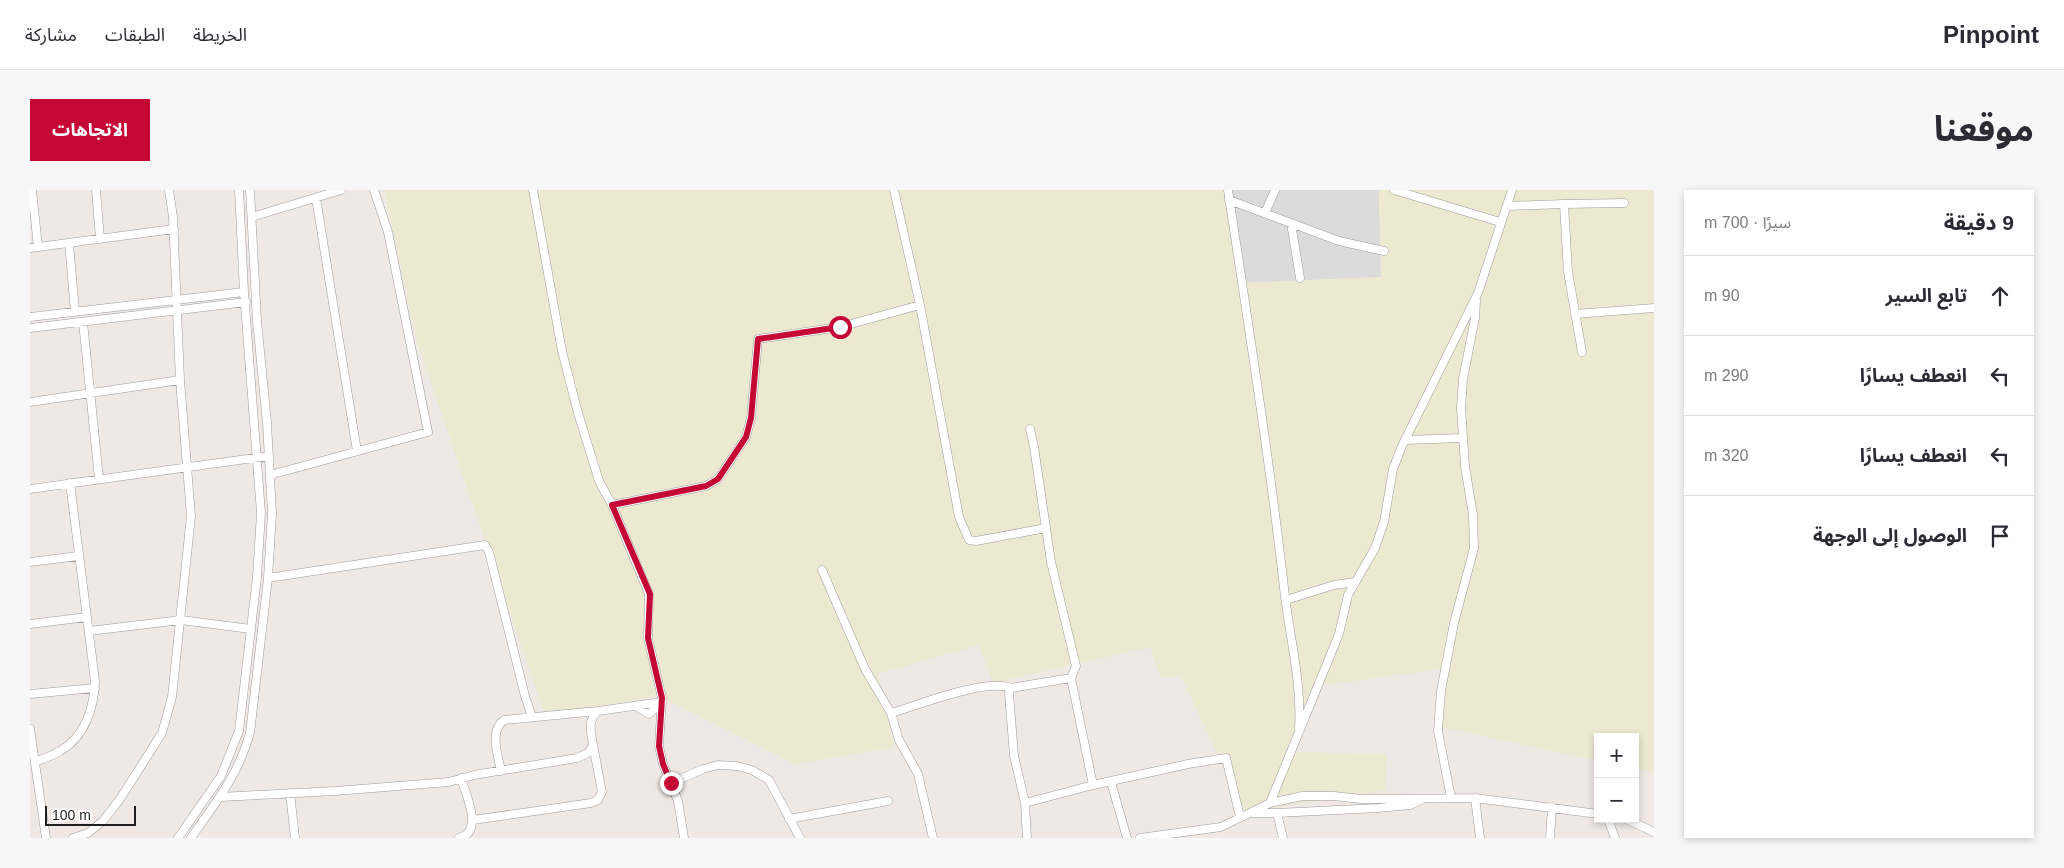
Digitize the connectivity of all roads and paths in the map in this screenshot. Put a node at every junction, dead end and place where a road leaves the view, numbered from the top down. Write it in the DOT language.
graph roads {
  1 [pos="32,190"];
  2 [pos="96,190"];
  3 [pos="169,190"];
  4 [pos="239,190"];
  5 [pos="250,190"];
  6 [pos="341,190"];
  7 [pos="374,190"];
  8 [pos="533,190"];
  9 [pos="894,190"];
  10 [pos="1228,190"];
  11 [pos="1275,190"];
  12 [pos="1394,190"];
  13 [pos="1512,190"];
  14 [pos="316,198"];
  15 [pos="1229,200"];
  16 [pos="1624,203"];
  17 [pos="1564,204"];
  18 [pos="1507,206"];
  19 [pos="252,213"];
  20 [pos="1265,213"];
  21 [pos="241,218"];
  22 [pos="1500,222"];
  23 [pos="1291,223"];
  24 [pos="174,228"];
  25 [pos="100,239"];
  26 [pos="69,243"];
  27 [pos="34,248"];
  28 [pos="1384,251"];
  29 [pos="254,266"];
  30 [pos="1300,278"];
  31 [pos="244,288"];
  32 [pos="233,293"];
  33 [pos="1476,296"];
  34 [pos="176,300"];
  35 [pos="246,302"];
  36 [pos="218,305"];
  37 [pos="920,305"];
  38 [pos="1654,308"];
  39 [pos="176,310"];
  40 [pos="75,312"];
  41 [pos="1575,314"];
  42 [pos="30,317"];
  43 [pos="83,322"];
  44 [pos="30,328"];
  45 [pos="1582,352"];
  46 [pos="180,380"];
  47 [pos="90,393"];
  48 [pos="30,402"];
  49 [pos="1030,429"];
  50 [pos="1463,438"];
  51 [pos="1405,440"];
  52 [pos="357,452"];
  53 [pos="269,456"];
  54 [pos="257,457"];
  55 [pos="188,467"];
  56 [pos="270,475"];
  57 [pos="99,479"];
  58 [pos="70,483"];
  59 [pos="30,489"];
  60 [pos="612,505"];
  61 [pos="1046,528"];
  62 [pos="79,556"];
  63 [pos="30,562"];
  64 [pos="822,570"];
  65 [pos="268,578"];
  66 [pos="1356,582"];
  67 [pos="1286,600"];
  68 [pos="87,617"];
  69 [pos="180,620"];
  70 [pos="30,624"];
  71 [pos="251,629"];
  72 [pos="89,631"];
  73 [pos="1071,678"];
  74 [pos="95,688"];
  75 [pos="1011,688"];
  76 [pos="30,694"];
  77 [pos="662,702"];
  78 [pos="598,711"];
  79 [pos="890,713"];
  80 [pos="532,717"];
  81 [pos="30,729"];
  82 [pos="1299,734"];
  83 [pos="593,745"];
  84 [pos="35,762"];
  85 [pos="500,771"];
  86 [pos="461,778"];
  87 [pos="1112,782"];
  88 [pos="671,783"];
  89 [pos="1093,785"];
  90 [pos="290,794"];
  91 [pos="220,797"];
  92 [pos="1451,798"];
  93 [pos="1475,798"];
  94 [pos="1426,799"];
  95 [pos="888,801"];
  96 [pos="1025,803"];
  97 [pos="1270,803"];
  98 [pos="1552,807"];
  99 [pos="1250,813"];
  100 [pos="1277,813"];
  101 [pos="1594,813"];
  102 [pos="1240,818"];
  103 [pos="471,819"];
  104 [pos="789,820"];
  105 [pos="1609,823"];
  106 [pos="1635,823"];
  107 [pos="1654,832"];
  108 [pos="46,838"];
  109 [pos="73,838"];
  110 [pos="178,838"];
  111 [pos="191,838"];
  112 [pos="295,838"];
  113 [pos="459,838"];
  114 [pos="684,838"];
  115 [pos="800,838"];
  116 [pos="933,838"];
  117 [pos="1027,838"];
  118 [pos="1127,838"];
  119 [pos="1140,838"];
  120 [pos="1283,838"];
  121 [pos="1480,838"];
  122 [pos="1550,838"];
  123 [pos="1615,838"];
  1 -- 27 [label="street"];
  2 -- 25 [label="street"];
  3 -- 24 [label="street"];
  4 -- 21 [label="street"];
  5 -- 19 [label="street"];
  6 -- 14 [label="street"];
  7 -- 52 [label="street"];
  8 -- 60 [label="street"];
  9 -- 37 [label="street"];
  10 -- 15 [label="street"];
  11 -- 20 [label="street"];
  12 -- 22 [label="street"];
  13 -- 18 [label="street"];
  14 -- 19 [label="street"];
  14 -- 52 [label="street"];
  15 -- 20 [label="street"];
  15 -- 67 [label="street"];
  16 -- 17 [label="street"];
  17 -- 18 [label="street"];
  17 -- 41 [label="street"];
  18 -- 22 [label="street"];
  19 -- 21 [label="street"];
  19 -- 29 [label="street"];
  20 -- 23 [label="street"];
  21 -- 31 [label="street"];
  22 -- 33 [label="street"];
  23 -- 28 [label="street"];
  23 -- 30 [label="street"];
  24 -- 25 [label="street"];
  24 -- 34 [label="street"];
  25 -- 26 [label="street"];
  26 -- 27 [label="street"];
  26 -- 40 [label="street"];
  29 -- 31 [label="street"];
  29 -- 53 [label="street"];
  31 -- 32 [label="street"];
  31 -- 35 [label="street"];
  32 -- 34 [label="street"];
  32 -- 36 [label="street"];
  33 -- 50 [label="street"];
  33 -- 51 [label="street"];
  34 -- 39 [label="street"];
  34 -- 40 [label="street"];
  35 -- 36 [label="street"];
  35 -- 54 [label="street"];
  36 -- 39 [label="street"];
  37 -- 60 [label="street"];
  37 -- 61 [label="street"];
  38 -- 41 [label="street"];
  39 -- 43 [label="street"];
  39 -- 46 [label="street"];
  40 -- 42 [label="street"];
  41 -- 45 [label="street"];
  43 -- 44 [label="street"];
  43 -- 47 [label="street"];
  46 -- 47 [label="street"];
  46 -- 55 [label="street"];
  47 -- 48 [label="street"];
  47 -- 57 [label="street"];
  49 -- 61 [label="street"];
  50 -- 51 [label="street"];
  50 -- 92 [label="street"];
  51 -- 66 [label="street"];
  52 -- 56 [label="street"];
  53 -- 54 [label="street"];
  53 -- 56 [label="street"];
  54 -- 55 [label="street"];
  54 -- 71 [label="street"];
  55 -- 57 [label="street"];
  55 -- 69 [label="street"];
  56 -- 65 [label="street"];
  57 -- 58 [label="street"];
  58 -- 59 [label="street"];
  58 -- 62 [label="street"];
  60 -- 77 [label="street"];
  61 -- 73 [label="street"];
  62 -- 63 [label="street"];
  62 -- 68 [label="street"];
  64 -- 79 [label="street"];
  65 -- 80 [label="street"];
  65 -- 91 [label="street"];
  66 -- 67 [label="street"];
  66 -- 82 [label="street"];
  67 -- 82 [label="street"];
  68 -- 70 [label="street"];
  68 -- 72 [label="street"];
  69 -- 71 [label="street"];
  69 -- 72 [label="street"];
  69 -- 109 [label="street"];
  71 -- 110 [label="street"];
  72 -- 74 [label="street"];
  73 -- 75 [label="street"];
  73 -- 89 [label="street"];
  74 -- 76 [label="street"];
  74 -- 84 [label="street"];
  75 -- 79 [label="street"];
  75 -- 96 [label="street"];
  77 -- 78 [label="street"];
  77 -- 88 [label="street"];
  78 -- 80 [label="street"];
  78 -- 83 [label="street"];
  79 -- 116 [label="street"];
  80 -- 85 [label="street"];
  81 -- 84 [label="street"];
  82 -- 97 [label="street"];
  83 -- 85 [label="street"];
  83 -- 103 [label="street"];
  84 -- 108 [label="street"];
  85 -- 86 [label="street"];
  86 -- 90 [label="street"];
  86 -- 103 [label="street"];
  87 -- 89 [label="street"];
  87 -- 102 [label="street"];
  87 -- 118 [label="street"];
  88 -- 104 [label="street"];
  88 -- 114 [label="street"];
  89 -- 96 [label="street"];
  90 -- 91 [label="street"];
  90 -- 112 [label="street"];
  91 -- 111 [label="street"];
  92 -- 93 [label="street"];
  92 -- 94 [label="street"];
  93 -- 98 [label="street"];
  93 -- 121 [label="street"];
  94 -- 97 [label="street"];
  94 -- 100 [label="street"];
  95 -- 104 [label="street"];
  96 -- 117 [label="street"];
  97 -- 99 [label="street"];
  98 -- 101 [label="street"];
  98 -- 122 [label="street"];
  99 -- 100 [label="street"];
  99 -- 102 [label="street"];
  100 -- 120 [label="street"];
  102 -- 119 [label="street"];
  103 -- 113 [label="street"];
  104 -- 115 [label="street"];
  105 -- 123 [label="street"];
  106 -- 107 [label="street"];
}
